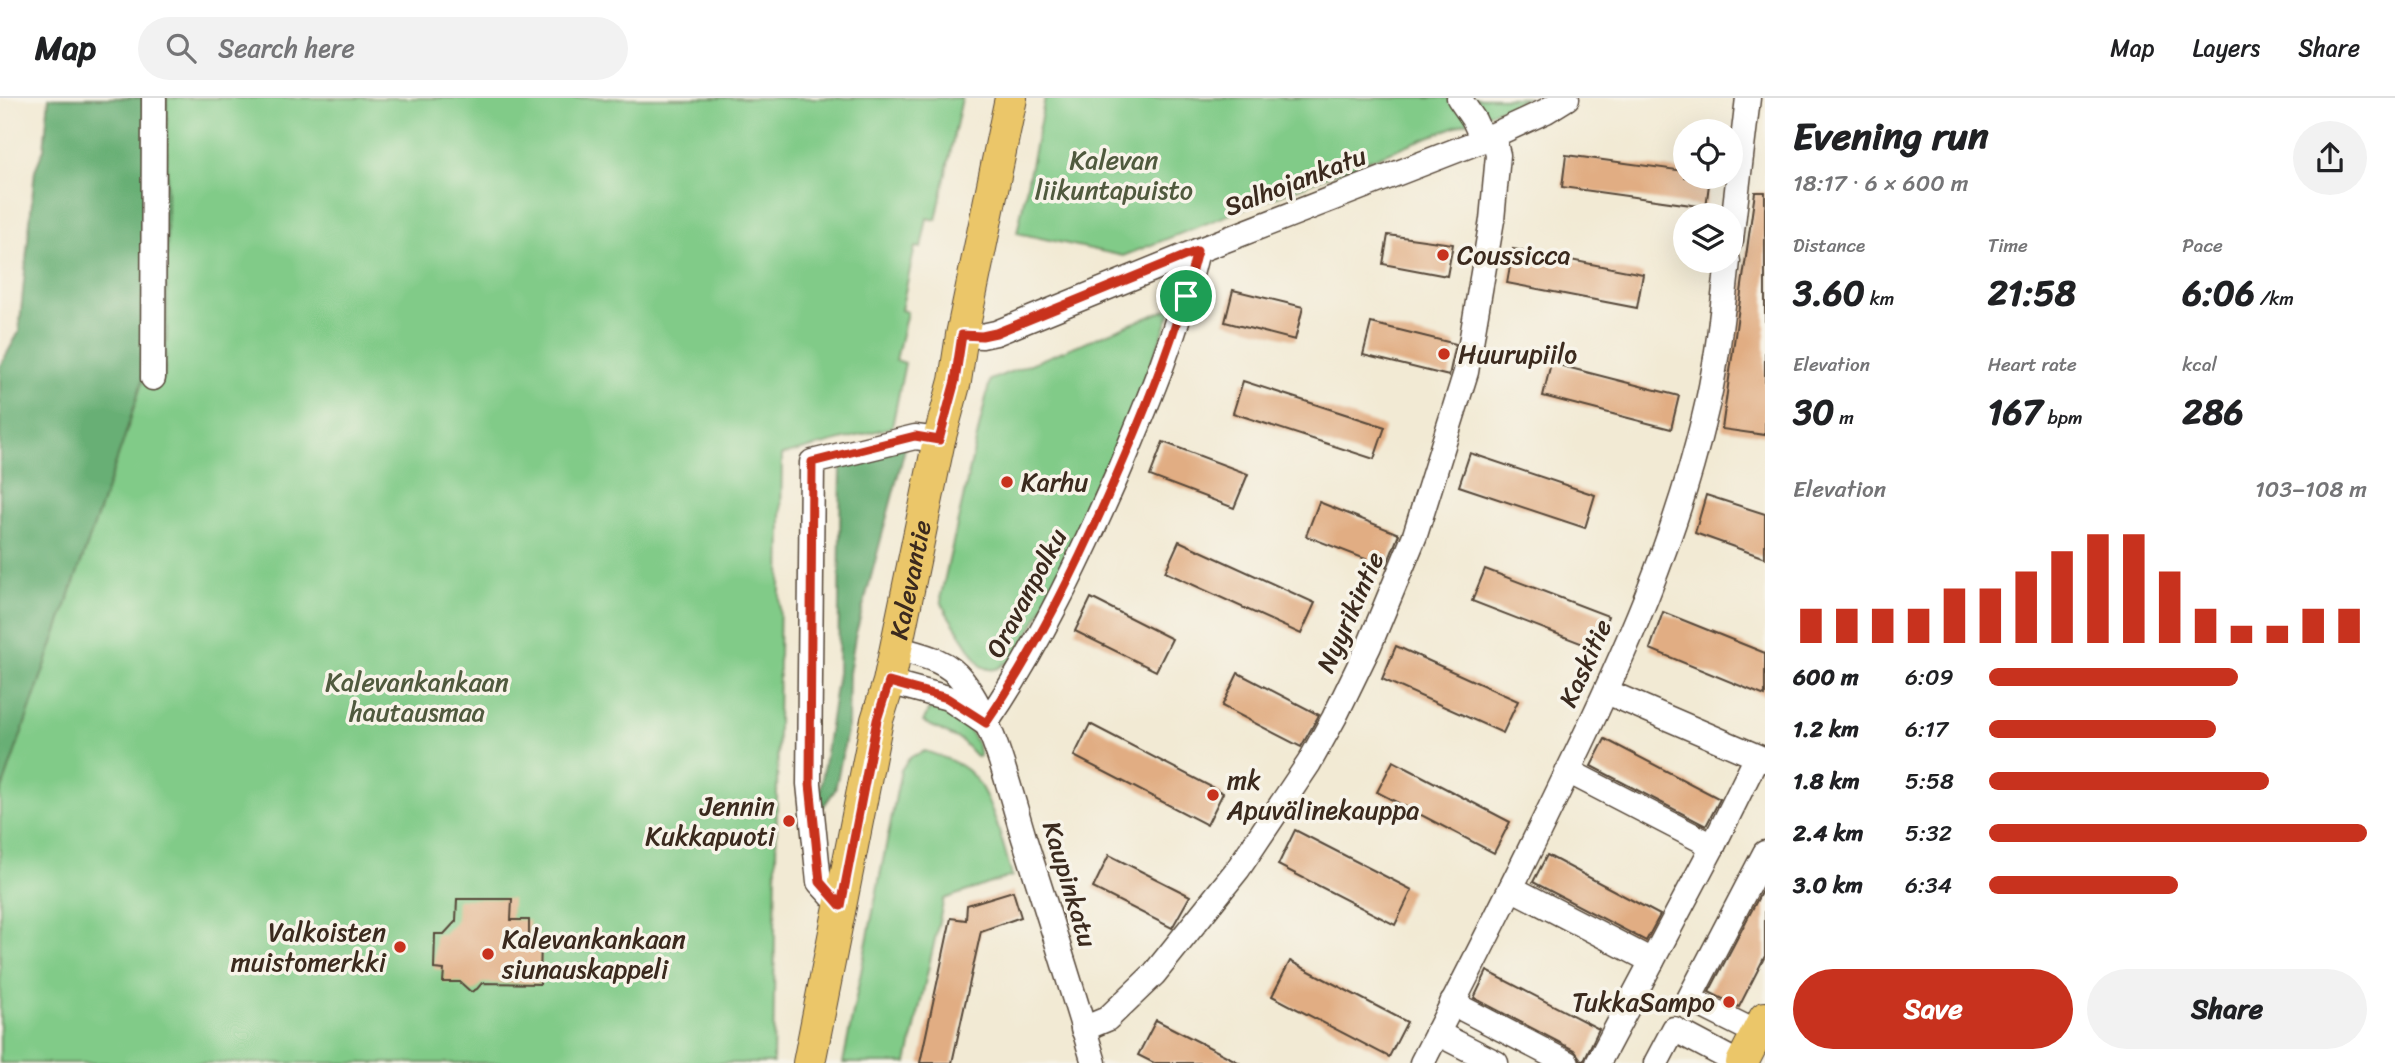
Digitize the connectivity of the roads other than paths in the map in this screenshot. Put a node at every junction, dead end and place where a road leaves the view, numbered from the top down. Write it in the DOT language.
graph roads {
  1 [pos="154,98"];
  2 [pos="1012,98"];
  3 [pos="1460,98"];
  4 [pos="1567,98"];
  5 [pos="1748,98"];
  6 [pos="1488,138"];
  7 [pos="1735,203"];
  8 [pos="1197,251"];
  9 [pos="1726,273"];
  10 [pos="962,335"];
  11 [pos="153,378"];
  12 [pos="939,440"];
  13 [pos="896,649"];
  14 [pos="889,682"];
  15 [pos="1607,692"];
  16 [pos="986,723"];
  17 [pos="1761,759"];
  18 [pos="1568,771"];
  19 [pos="1713,846"];
  20 [pos="1765,853"];
  21 [pos="1511,888"];
  22 [pos="841,906"];
  23 [pos="1652,961"];
  24 [pos="1452,1003"];
  25 [pos="1761,1025"];
  26 [pos="1083,1029"];
  27 [pos="1437,1033"];
  28 [pos="809,1063"];
  29 [pos="1094,1063"];
  30 [pos="1422,1063"];
  31 [pos="1496,1063"];
  32 [pos="1567,1063"];
  33 [pos="1598,1063"];
  34 [pos="1656,1063"];
  35 [pos="1740,1063"];
  1 -- 11 [label="street"];
  2 -- 10 [label="main road, Kalevantie"];
  3 -- 6 [label="street"];
  4 -- 6 [label="street, Salhojankatu"];
  5 -- 7 [label="street"];
  6 -- 8 [label="street, Salhojankatu"];
  6 -- 26 [label="street, Nyyrikintie"];
  8 -- 10 [label="street, Salhojankatu"];
  8 -- 16 [label="street, Oravanpolku"];
  9 -- 15 [label="street, Kaskitie"];
  10 -- 12 [label="main road, Kalevantie"];
  12 -- 13 [label="main road, Kalevantie"];
  12 -- 22 [label="street"];
  13 -- 14 [label="main road, Kalevantie"];
  13 -- 16 [label="street, Kaupinkatu"];
  14 -- 16 [label="street"];
  14 -- 22 [label="main road, Kalevantie"];
  15 -- 17 [label="street"];
  15 -- 18 [label="street, Kaskitie"];
  16 -- 26 [label="street, Kaupinkatu"];
  17 -- 19 [label="street"];
  18 -- 19 [label="street"];
  18 -- 21 [label="street, Kaskitie"];
  19 -- 23 [label="street"];
  20 -- 25 [label="street"];
  21 -- 23 [label="street"];
  21 -- 24 [label="street, Kaskitie"];
  22 -- 28 [label="main road, Kalevantie"];
  23 -- 33 [label="street"];
  24 -- 27 [label="street, Kaskitie"];
  24 -- 32 [label="street"];
  25 -- 35 [label="main road"];
  26 -- 29 [label="street, Kaupinkatu"];
  27 -- 30 [label="street, Kaskitie"];
  27 -- 31 [label="street"];
  34 -- 35 [label="street"];
}
